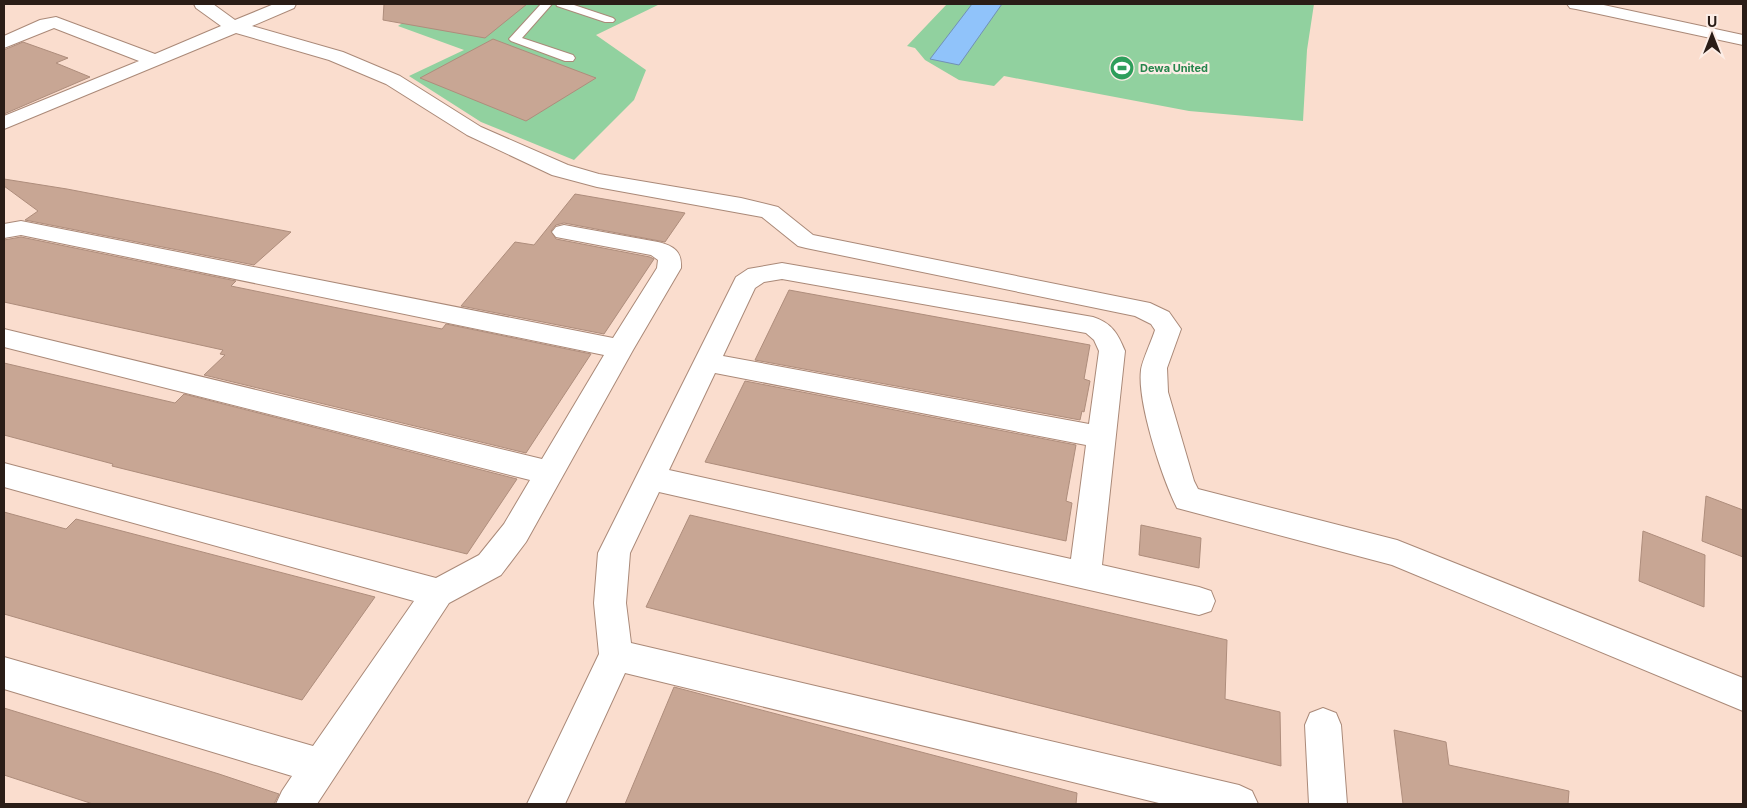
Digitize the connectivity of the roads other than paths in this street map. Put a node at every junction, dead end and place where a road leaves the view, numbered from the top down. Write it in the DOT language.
graph roads {
  1 [pos="202,4"];
  2 [pos="288,4"];
  3 [pos="547,4"];
  4 [pos="560,4"];
  5 [pos="1576,4"];
  6 [pos="609,20"];
  7 [pos="232,26"];
  8 [pos="1743,40"];
  9 [pos="4,43"];
  10 [pos="569,58"];
  11 [pos="155,61"];
  12 [pos="4,123"];
  13 [pos="4,231"];
  14 [pos="564,232"];
  15 [pos="4,338"];
  16 [pos="620,348"];
  17 [pos="707,362"];
  18 [pos="1102,437"];
  19 [pos="550,472"];
  20 [pos="4,475"];
  21 [pos="650,478"];
  22 [pos="1085,576"];
  23 [pos="438,593"];
  24 [pos="1199,601"];
  25 [pos="616,655"];
  26 [pos="4,673"];
  27 [pos="1743,695"];
  28 [pos="1322,725"];
  29 [pos="321,767"];
  30 [pos="295,804"];
  31 [pos="546,804"];
  32 [pos="1239,804"];
  33 [pos="1328,804"];
  1 -- 7 [label="street"];
  2 -- 7 [label="street"];
  3 -- 10 [label="lane"];
  4 -- 6 [label="lane"];
  5 -- 8 [label="street"];
  7 -- 11 [label="street"];
  7 -- 27 [label="street"];
  9 -- 11 [label="street"];
  11 -- 12 [label="street"];
  13 -- 16 [label="street"];
  14 -- 16 [label="street"];
  15 -- 19 [label="street"];
  16 -- 19 [label="street"];
  17 -- 18 [label="street"];
  17 -- 18 [label="street"];
  17 -- 21 [label="street"];
  18 -- 22 [label="street"];
  19 -- 23 [label="street"];
  20 -- 23 [label="street"];
  21 -- 22 [label="street"];
  21 -- 25 [label="street"];
  22 -- 24 [label="street"];
  23 -- 29 [label="street"];
  25 -- 31 [label="street"];
  25 -- 32 [label="street"];
  26 -- 29 [label="street"];
  28 -- 33 [label="street"];
  29 -- 30 [label="street"];
}
